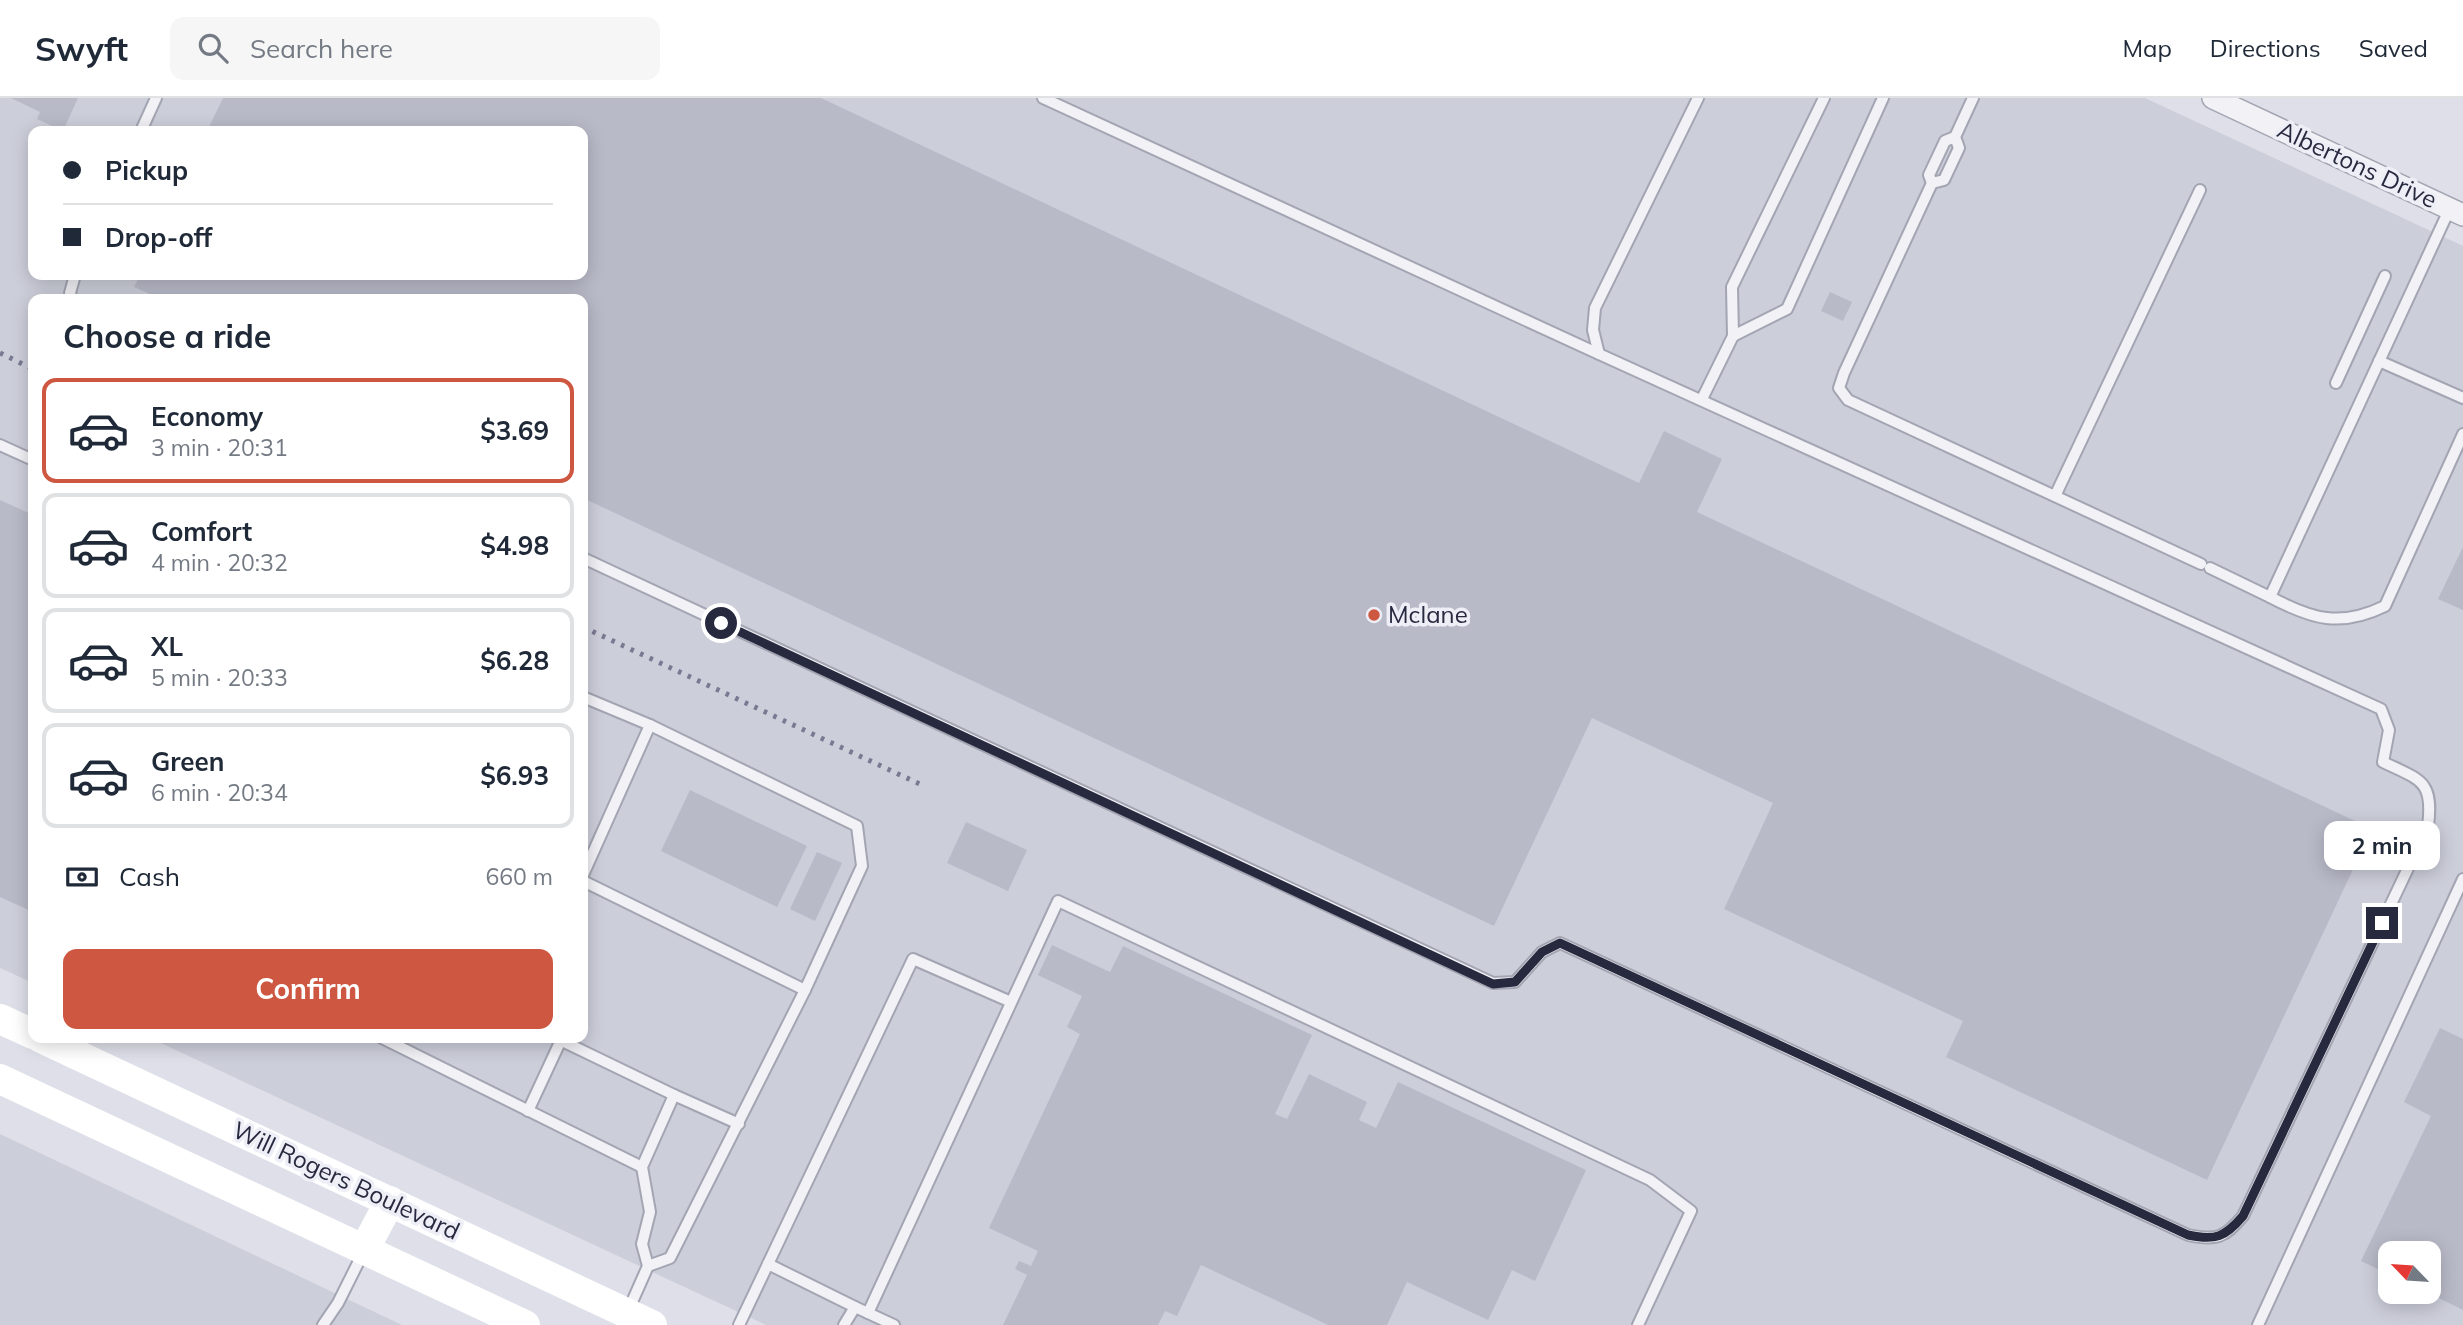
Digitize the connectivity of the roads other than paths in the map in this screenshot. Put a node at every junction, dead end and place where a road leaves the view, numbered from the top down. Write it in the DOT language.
graph roads {
  1 [pos="156,98"];
  2 [pos="1043,98"];
  3 [pos="1698,98"];
  4 [pos="1824,98"];
  5 [pos="1883,98"];
  6 [pos="1973,98"];
  7 [pos="2213,98"];
  8 [pos="143,126"];
  9 [pos="2200,190"];
  10 [pos="2456,212"];
  11 [pos="2385,276"];
  12 [pos="1733,337"];
  13 [pos="1599,354"];
  14 [pos="2379,361"];
  15 [pos="2336,383"];
  16 [pos="2463,398"];
  17 [pos="1702,399"];
  18 [pos="2463,434"];
  19 [pos="0,445"];
  20 [pos="28,458"];
  21 [pos="2054,496"];
  22 [pos="588,560"];
  23 [pos="2270,597"];
  24 [pos="588,699"];
  25 [pos="650,726"];
  26 [pos="588,864"];
  27 [pos="2463,879"];
  28 [pos="588,883"];
  29 [pos="805,990"];
  30 [pos="1011,1002"];
  31 [pos="0,1019"];
  32 [pos="28,1032"];
  33 [pos="51,1043"];
  34 [pos="392,1043"];
  35 [pos="557,1043"];
  36 [pos="567,1043"];
  37 [pos="0,1079"];
  38 [pos="674,1095"];
  39 [pos="528,1111"];
  40 [pos="739,1124"];
  41 [pos="642,1167"];
  42 [pos="390,1201"];
  43 [pos="364,1250"];
  44 [pos="768,1264"];
  45 [pos="648,1265"];
  46 [pos="855,1307"];
  47 [pos="868,1313"];
  48 [pos="633,1321"];
  49 [pos="323,1325"];
  50 [pos="524,1325"];
  51 [pos="739,1325"];
  52 [pos="844,1325"];
  53 [pos="894,1325"];
  54 [pos="1638,1325"];
  55 [pos="2258,1325"];
  1 -- 8 [label="lane"];
  2 -- 13 [label="lane"];
  3 -- 13 [label="lane"];
  4 -- 12 [label="lane"];
  5 -- 12 [label="lane"];
  6 -- 21 [label="lane"];
  7 -- 10 [label="street, Albertons Drive"];
  9 -- 21 [label="lane"];
  10 -- 14 [label="lane"];
  11 -- 15 [label="lane"];
  12 -- 17 [label="lane"];
  13 -- 17 [label="lane"];
  14 -- 16 [label="lane"];
  14 -- 23 [label="lane"];
  17 -- 22 [label="lane"];
  18 -- 23 [label="lane"];
  19 -- 20 [label="lane"];
  21 -- 23 [label="lane"];
  24 -- 25 [label="lane"];
  25 -- 26 [label="lane"];
  25 -- 29 [label="lane"];
  27 -- 55 [label="lane"];
  28 -- 29 [label="lane"];
  29 -- 40 [label="lane"];
  30 -- 44 [label="lane"];
  30 -- 47 [label="lane"];
  30 -- 54 [label="lane"];
  31 -- 32 [label="main road"];
  33 -- 42 [label="main road, Will Rogers Boulevard"];
  34 -- 39 [label="lane"];
  35 -- 39 [label="lane"];
  36 -- 38 [label="lane"];
  37 -- 43 [label="main road"];
  38 -- 40 [label="lane"];
  38 -- 41 [label="lane"];
  39 -- 41 [label="lane"];
  40 -- 45 [label="lane"];
  41 -- 45 [label="lane"];
  42 -- 43 [label="main road"];
  42 -- 48 [label="main road, Will Rogers Boulevard"];
  43 -- 49 [label="lane"];
  43 -- 50 [label="main road"];
  44 -- 46 [label="lane"];
  44 -- 51 [label="lane"];
  45 -- 48 [label="lane"];
  46 -- 47 [label="lane"];
  46 -- 52 [label="lane"];
  47 -- 53 [label="lane"];
}
